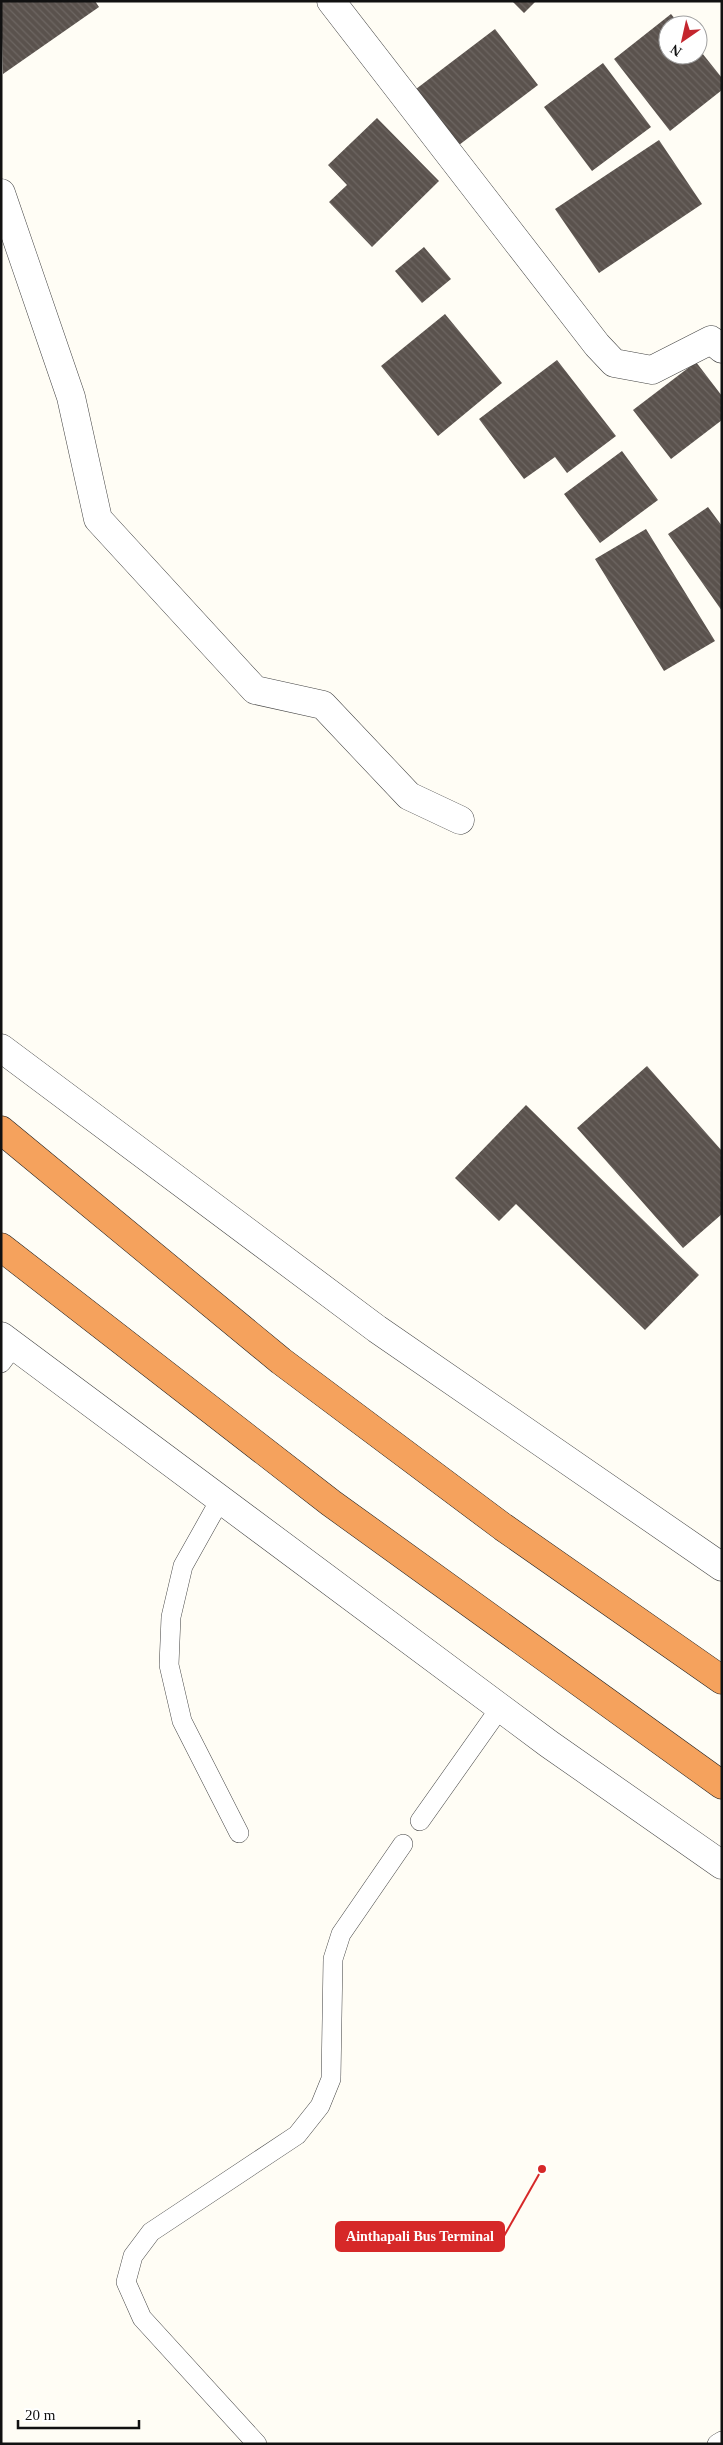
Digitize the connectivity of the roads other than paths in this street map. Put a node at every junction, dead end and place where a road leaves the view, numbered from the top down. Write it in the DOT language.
graph roads {
  1 [pos="331,1"];
  2 [pos="1,193"];
  3 [pos="722,349"];
  4 [pos="460,820"];
  5 [pos="1,1048"];
  6 [pos="1,1130"];
  7 [pos="1,1247"];
  8 [pos="5,1348"];
  9 [pos="220,1500"];
  10 [pos="722,1567"];
  11 [pos="722,1680"];
  12 [pos="500,1708"];
  13 [pos="722,1785"];
  14 [pos="420,1821"];
  15 [pos="240,1833"];
  16 [pos="403,1844"];
  17 [pos="722,1865"];
  18 [pos="722,2441"];
  19 [pos="257,2444"];
  20 [pos="717,2444"];
  1 -- 3 [label="street"];
  2 -- 4 [label="street"];
  5 -- 10 [label="street"];
  6 -- 11 [label="highway"];
  7 -- 13 [label="highway"];
  8 -- 9 [label="street"];
  9 -- 12 [label="street"];
  9 -- 15 [label="lane"];
  12 -- 14 [label="lane"];
  12 -- 17 [label="street"];
  16 -- 19 [label="lane"];
  18 -- 20 [label="lane"];
}
